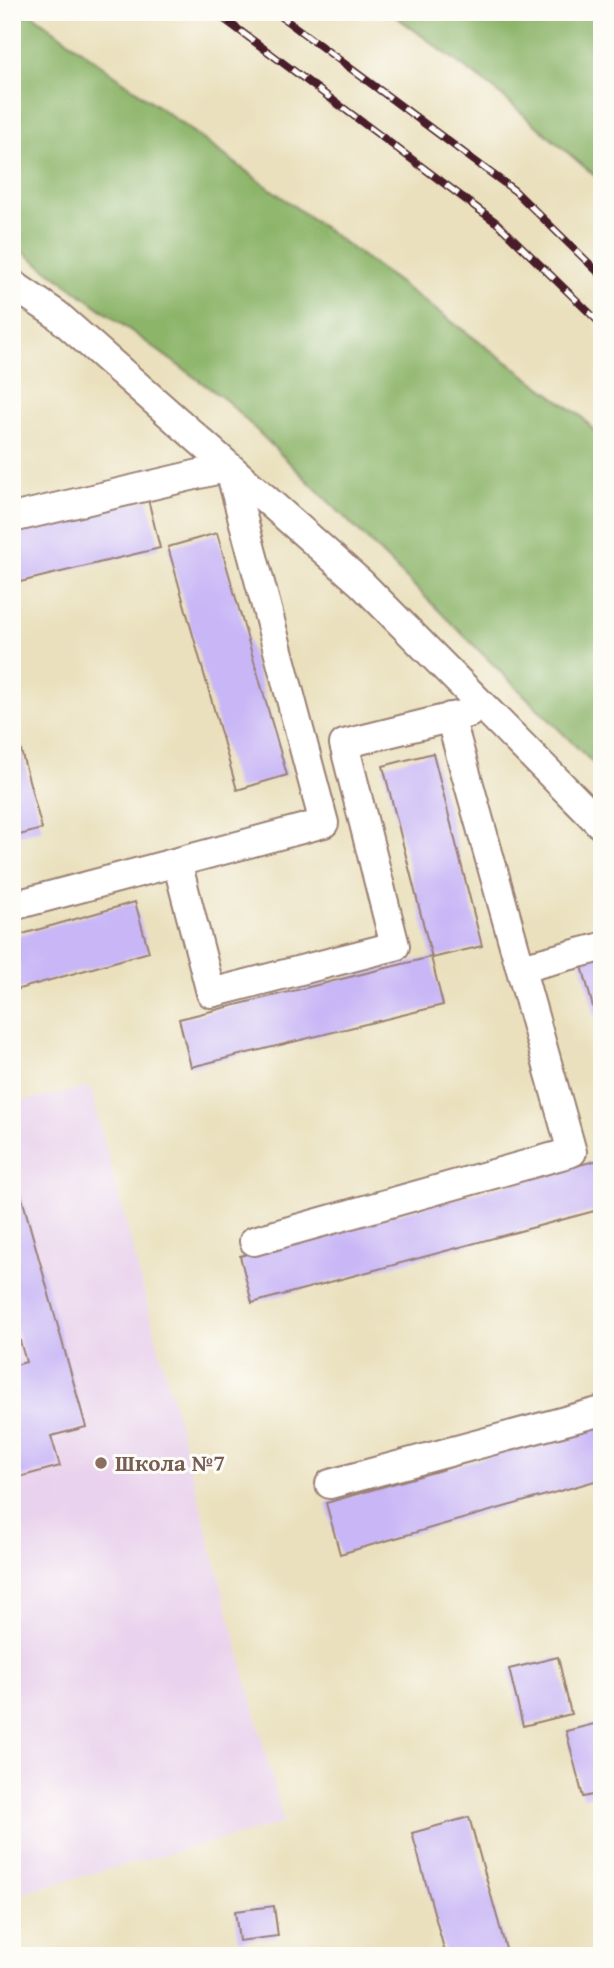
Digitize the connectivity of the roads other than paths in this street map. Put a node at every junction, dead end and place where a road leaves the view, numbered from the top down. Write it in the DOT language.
graph roads {
  1 [pos="12,284"];
  2 [pos="229,467"];
  3 [pos="12,519"];
  4 [pos="486,708"];
  5 [pos="450,718"];
  6 [pos="344,744"];
  7 [pos="305,753"];
  8 [pos="602,826"];
  9 [pos="177,862"];
  10 [pos="12,906"];
  11 [pos="602,947"];
  12 [pos="521,968"];
  13 [pos="254,1241"];
  14 [pos="602,1411"];
  15 [pos="330,1484"];
  1 -- 2 [label="street"];
  2 -- 3 [label="street"];
  2 -- 4 [label="street"];
  2 -- 7 [label="street"];
  4 -- 5 [label="street"];
  4 -- 8 [label="street"];
  5 -- 6 [label="street"];
  5 -- 12 [label="street"];
  6 -- 7 [label="street"];
  6 -- 9 [label="street"];
  7 -- 9 [label="street"];
  9 -- 10 [label="street"];
  11 -- 12 [label="street"];
  12 -- 13 [label="street"];
  14 -- 15 [label="street"];
}
